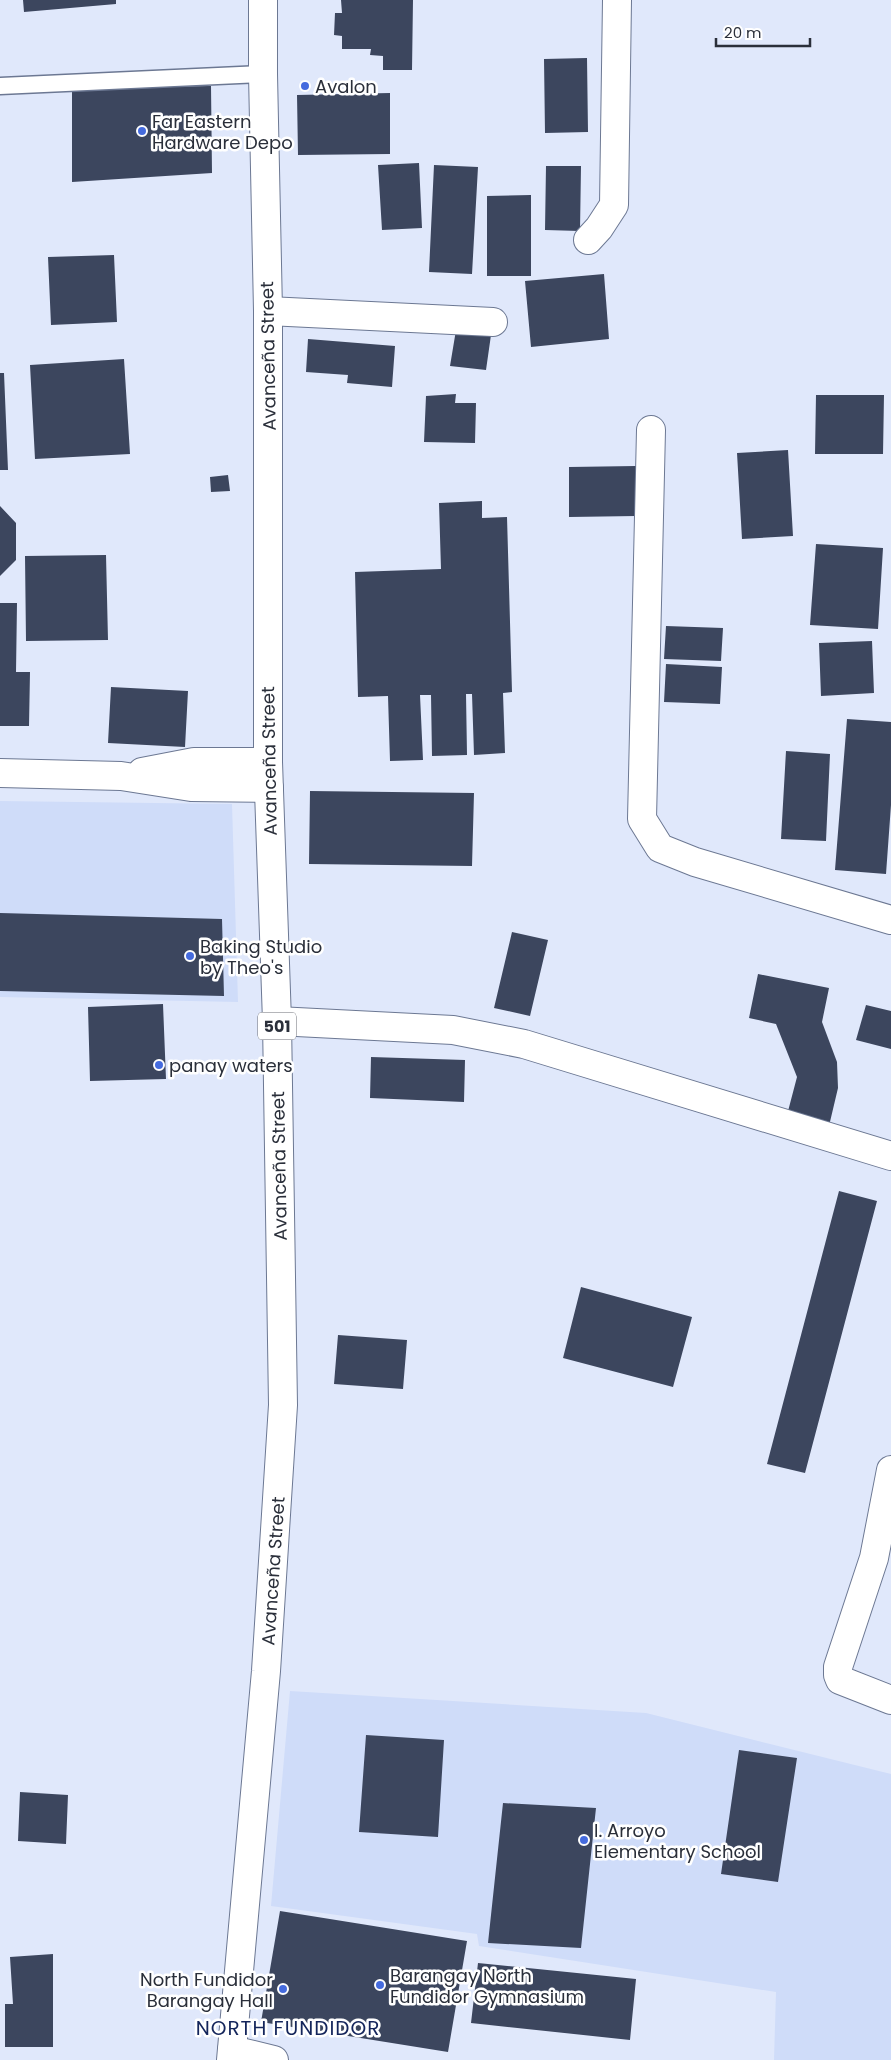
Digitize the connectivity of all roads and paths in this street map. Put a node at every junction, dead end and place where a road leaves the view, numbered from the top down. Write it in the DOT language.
graph roads {
  1 [pos="263,0"];
  2 [pos="617,0"];
  3 [pos="263,74"];
  4 [pos="0,86"];
  5 [pos="588,240"];
  6 [pos="268,311"];
  7 [pos="493,322"];
  8 [pos="651,430"];
  9 [pos="0,773"];
  10 [pos="268,775"];
  11 [pos="891,920"];
  12 [pos="276,1021"];
  13 [pos="891,1156"];
  14 [pos="891,1470"];
  15 [pos="882,1560"];
  16 [pos="891,1700"];
  17 [pos="232,2055"];
  18 [pos="274,2060"];
  1 -- 3 [label="street, Avanceña Street / 501"];
  2 -- 5 [label="street"];
  3 -- 4 [label="lane"];
  3 -- 6 [label="street, Avanceña Street / 501"];
  6 -- 7 [label="street"];
  6 -- 10 [label="street, Avanceña Street / 501"];
  8 -- 11 [label="street"];
  9 -- 10 [label="street"];
  10 -- 12 [label="street, Avanceña Street / 501"];
  12 -- 13 [label="street"];
  12 -- 17 [label="street, Avanceña Street / 501"];
  14 -- 15 [label="street"];
  15 -- 16 [label="street"];
  17 -- 18 [label="street"];
}
